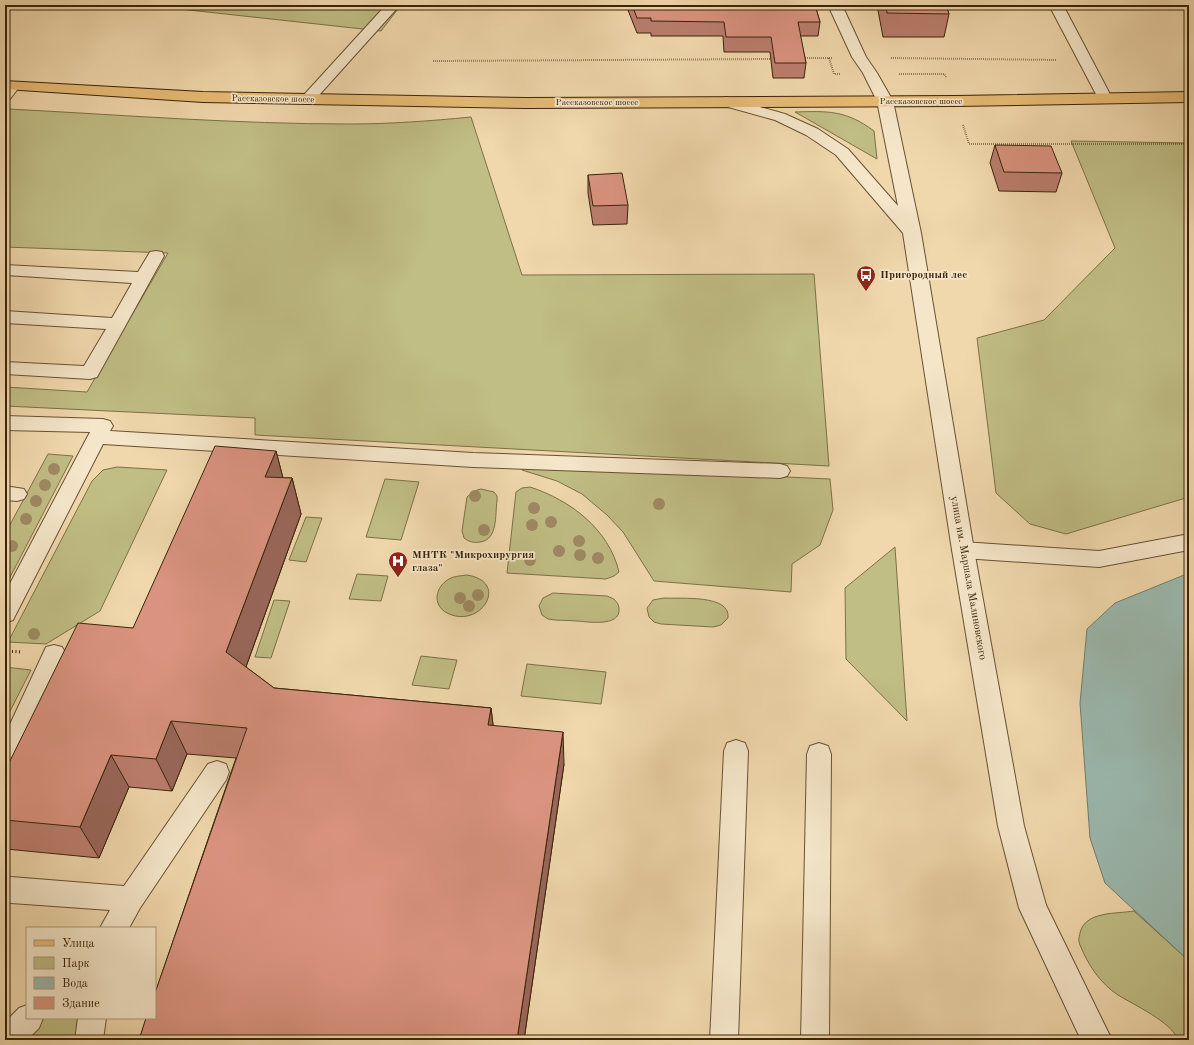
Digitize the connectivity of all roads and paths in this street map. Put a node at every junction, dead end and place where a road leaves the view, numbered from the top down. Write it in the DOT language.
graph roads {
  1 [pos="393,5"];
  2 [pos="835,5"];
  3 [pos="1056,5"];
  4 [pos="859,57"];
  5 [pos="798,58"];
  6 [pos="775,59"];
  7 [pos="434,61"];
  8 [pos="1084,61"];
  9 [pos="8,89"];
  10 [pos="1189,97"];
  11 [pos="1105,98"];
  12 [pos="307,100"];
  13 [pos="885,101"];
  14 [pos="726,102"];
  15 [pos="912,233"];
  16 [pos="156,256"];
  17 [pos="5,270"];
  18 [pos="143,278"];
  19 [pos="5,317"];
  20 [pos="118,324"];
  21 [pos="5,368"];
  22 [pos="5,423"];
  23 [pos="97,437"];
  24 [pos="780,471"];
  25 [pos="1189,542"];
  26 [pos="963,550"];
  27 [pos="5,614"];
  28 [pos="54,654"];
  29 [pos="736,751"];
  30 [pos="819,754"];
  31 [pos="5,761"];
  32 [pos="217,772"];
  33 [pos="5,888"];
  34 [pos="131,899"];
  35 [pos="115,927"];
  36 [pos="28,1019"];
  37 [pos="92,1019"];
  38 [pos="7,1040"];
  39 [pos="89,1040"];
  40 [pos="724,1040"];
  41 [pos="815,1040"];
  42 [pos="1097,1040"];
  1 -- 12 [label="lane"];
  2 -- 4 [label="street, улица им. Маршала Малиновского"];
  3 -- 8 [label="lane"];
  4 -- 5 [label="path"];
  4 -- 8 [label="path"];
  4 -- 13 [label="street, улица им. Маршала Малиновского"];
  6 -- 7 [label="path"];
  8 -- 11 [label="lane"];
  9 -- 12 [label="main road, Рассказовское шоссе"];
  10 -- 11 [label="main road, Рассказовское шоссе"];
  11 -- 13 [label="main road, Рассказовское шоссе"];
  12 -- 14 [label="main road, Рассказовское шоссе"];
  13 -- 14 [label="main road, Рассказовское шоссе"];
  13 -- 15 [label="street, улица им. Маршала Малиновского"];
  14 -- 15 [label="street"];
  15 -- 26 [label="street, улица им. Маршала Малиновского"];
  16 -- 18 [label="lane"];
  17 -- 18 [label="lane"];
  18 -- 20 [label="lane"];
  19 -- 20 [label="lane"];
  20 -- 21 [label="lane"];
  22 -- 23 [label="lane"];
  23 -- 24 [label="lane"];
  23 -- 27 [label="lane"];
  25 -- 26 [label="lane"];
  26 -- 42 [label="street, улица им. Маршала Малиновского"];
  28 -- 31 [label="lane"];
  29 -- 40 [label="lane"];
  30 -- 41 [label="lane"];
  32 -- 34 [label="lane"];
  33 -- 34 [label="lane"];
  34 -- 35 [label="lane"];
  36 -- 38 [label="lane"];
  37 -- 39 [label="lane"];
}
